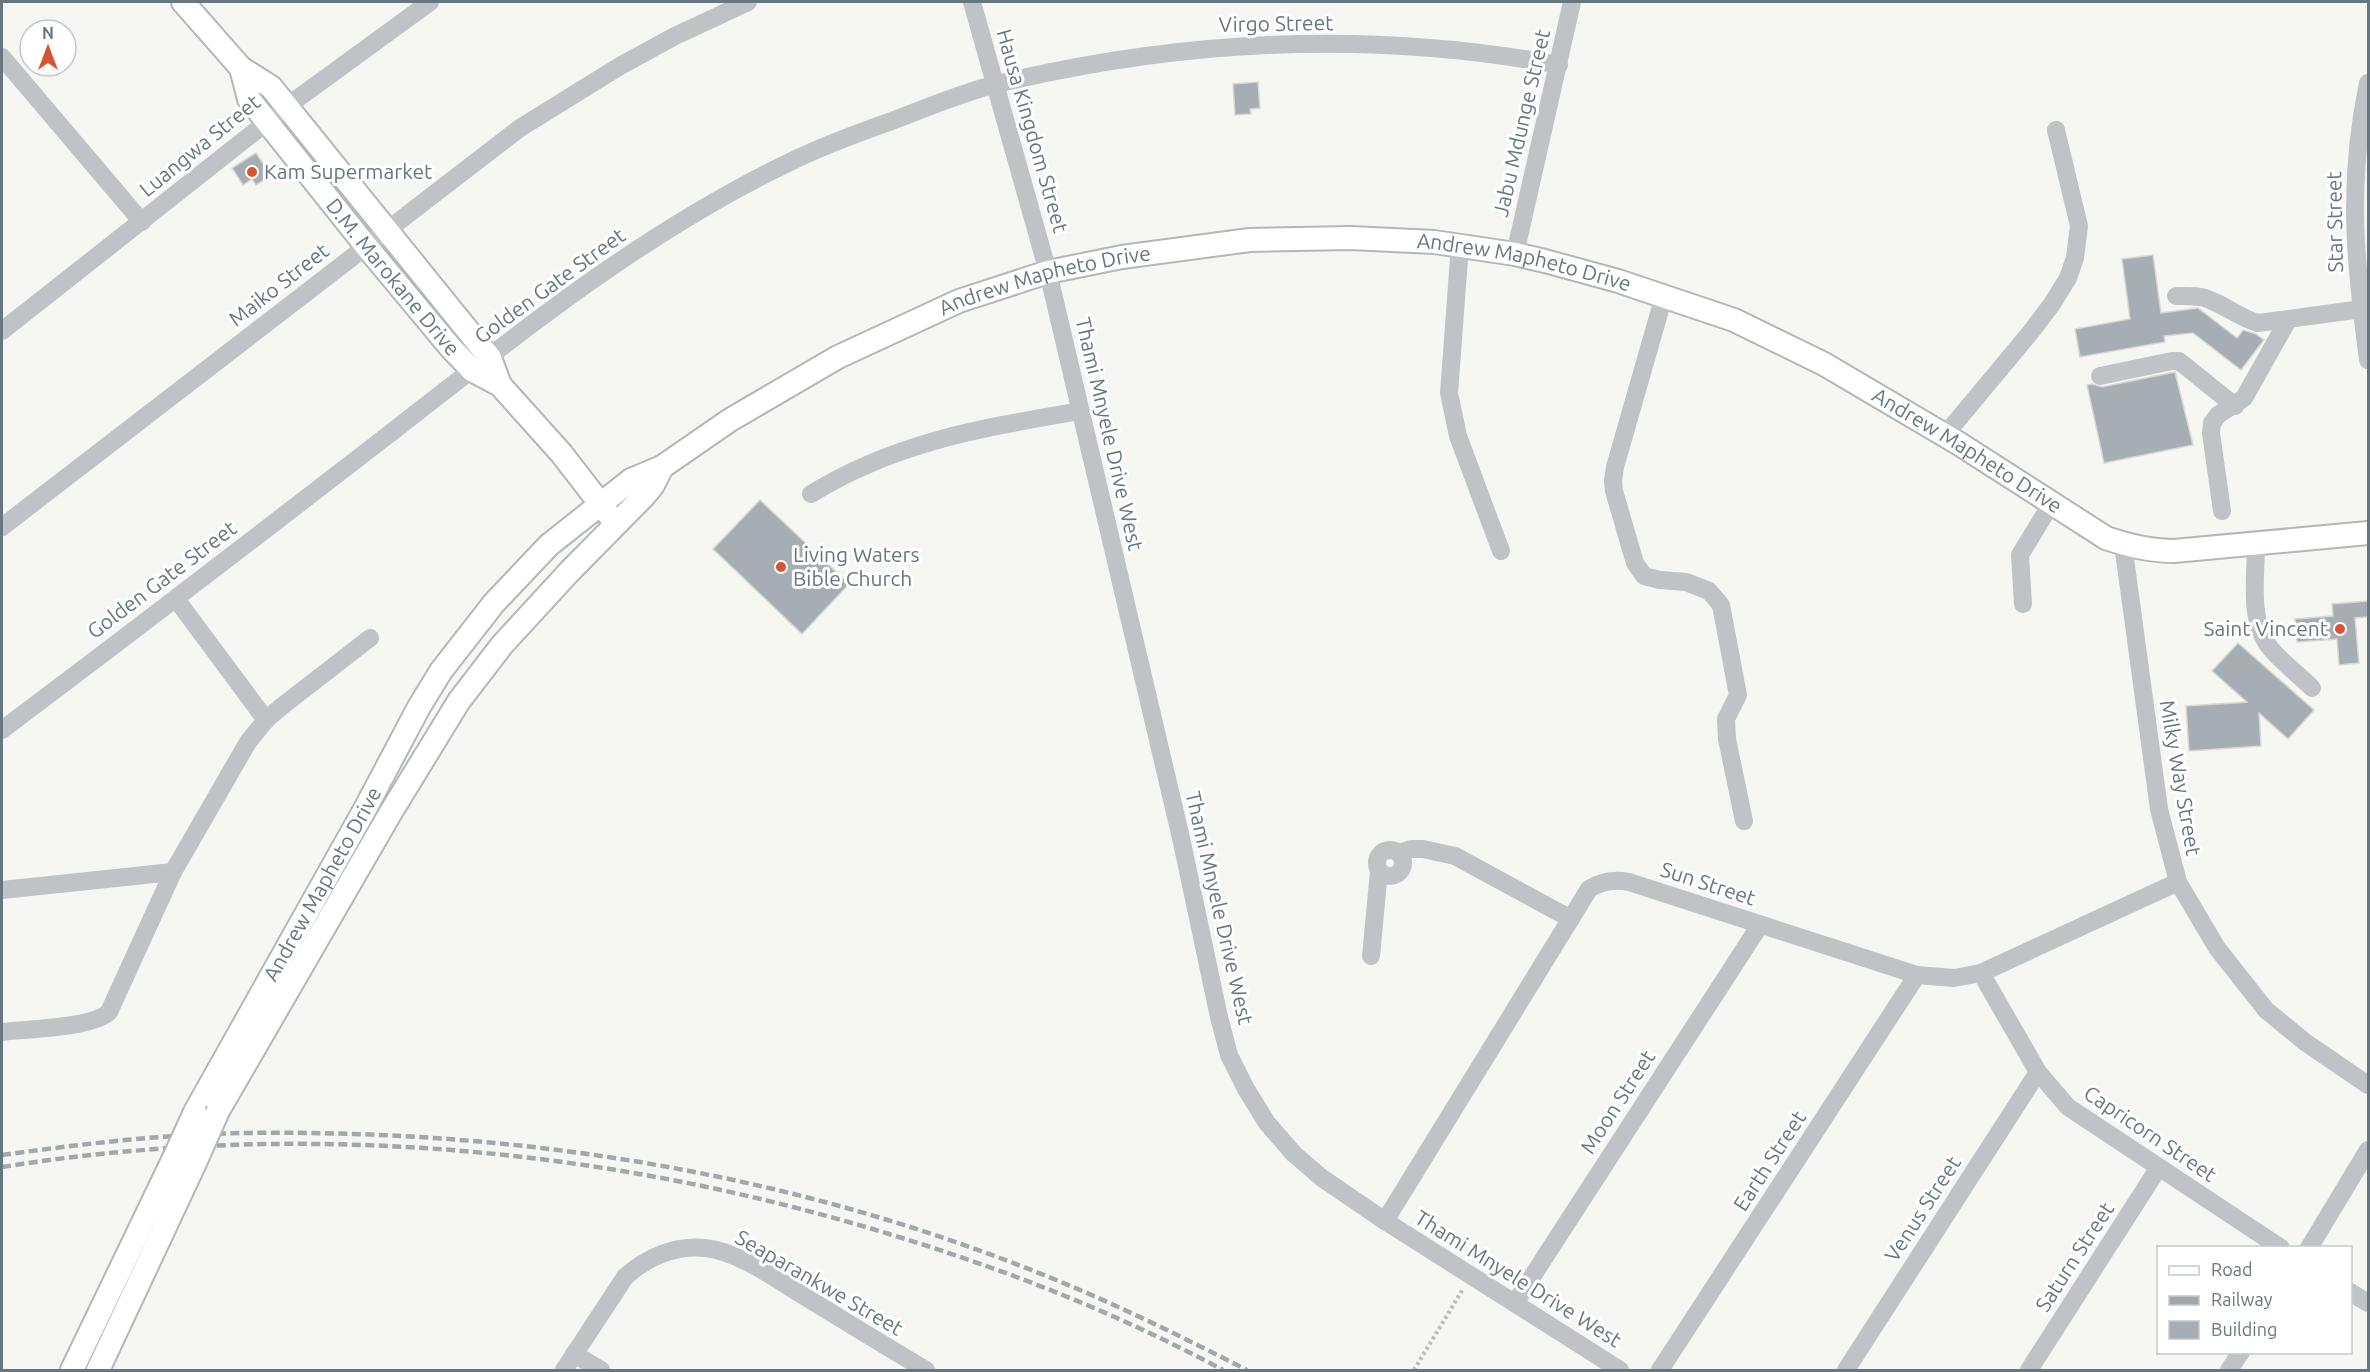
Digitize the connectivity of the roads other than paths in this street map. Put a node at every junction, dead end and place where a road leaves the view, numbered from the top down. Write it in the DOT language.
graph roads {
  1 [pos="183,2"];
  2 [pos="430,2"];
  3 [pos="748,2"];
  4 [pos="972,2"];
  5 [pos="1572,2"];
  6 [pos="2,57"];
  7 [pos="1559,65"];
  8 [pos="241,68"];
  9 [pos="2368,83"];
  10 [pos="996,84"];
  11 [pos="286,107"];
  12 [pos="267,122"];
  13 [pos="2056,130"];
  14 [pos="142,222"];
  15 [pos="387,230"];
  16 [pos="1460,245"];
  17 [pos="366,246"];
  18 [pos="1515,254"];
  19 [pos="1048,272"];
  20 [pos="2176,296"];
  21 [pos="1664,297"];
  22 [pos="2362,309"];
  23 [pos="2288,320"];
  24 [pos="5,321"];
  25 [pos="2368,360"];
  26 [pos="481,364"];
  27 [pos="2100,376"];
  28 [pos="2235,406"];
  29 [pos="1080,411"];
  30 [pos="1945,435"];
  31 [pos="662,467"];
  32 [pos="811,494"];
  33 [pos="600,504"];
  34 [pos="2051,504"];
  35 [pos="2222,511"];
  36 [pos="616,523"];
  37 [pos="2,526"];
  38 [pos="2368,533"];
  39 [pos="2123,544"];
  40 [pos="2256,544"];
  41 [pos="1501,551"];
  42 [pos="176,599"];
  43 [pos="2023,604"];
  44 [pos="370,638"];
  45 [pos="2312,688"];
  46 [pos="266,720"];
  47 [pos="2,730"];
  48 [pos="1744,821"];
  49 [pos="173,873"];
  50 [pos="2178,882"];
  51 [pos="2,890"];
  52 [pos="1571,919"];
  53 [pos="1760,925"];
  54 [pos="1371,956"];
  55 [pos="1982,973"];
  56 [pos="1917,975"];
  57 [pos="2,1032"];
  58 [pos="2038,1072"];
  59 [pos="2368,1085"];
  60 [pos="206,1112"];
  61 [pos="2368,1150"];
  62 [pos="184,1161"];
  63 [pos="2159,1167"];
  64 [pos="1384,1221"];
  65 [pos="2278,1246"];
  66 [pos="2310,1246"];
  67 [pos="2352,1293"];
  68 [pos="1515,1303"];
  69 [pos="2368,1303"];
  70 [pos="574,1354"];
  71 [pos="2240,1354"];
  72 [pos="72,1371"];
  73 [pos="98,1371"];
  74 [pos="564,1371"];
  75 [pos="601,1371"];
  76 [pos="926,1371"];
  77 [pos="1620,1371"];
  78 [pos="1660,1371"];
  79 [pos="1846,1371"];
  80 [pos="2029,1371"];
  81 [pos="2229,1371"];
  1 -- 8 [label="main road, D.M. Marokane Drive"];
  2 -- 11 [label="street, Luangwa Street"];
  3 -- 15 [label="street, Maiko Street"];
  4 -- 10 [label="street, Hausa Kingdom Street"];
  5 -- 7 [label="street, Jabu Mdunge Street"];
  6 -- 14 [label="street"];
  7 -- 10 [label="street, Virgo Street"];
  7 -- 18 [label="street, Jabu Mdunge Street"];
  8 -- 11 [label="main road, D.M. Marokane Drive"];
  8 -- 12 [label="main road, D.M. Marokane Drive"];
  9 -- 22 [label="street, Star Street"];
  10 -- 19 [label="street, Hausa Kingdom Street"];
  10 -- 26 [label="street, Golden Gate Street"];
  11 -- 12 [label="street, Luangwa Street"];
  11 -- 15 [label="main road, D.M. Marokane Drive"];
  12 -- 14 [label="street, Luangwa Street"];
  12 -- 17 [label="main road, D.M. Marokane Drive"];
  13 -- 30 [label="street"];
  14 -- 24 [label="street, Luangwa Street"];
  15 -- 17 [label="street, Maiko Street"];
  15 -- 26 [label="main road, D.M. Marokane Drive"];
  16 -- 18 [label="main road, Andrew Mapheto Drive"];
  16 -- 19 [label="main road, Andrew Mapheto Drive"];
  16 -- 41 [label="street"];
  17 -- 26 [label="main road, D.M. Marokane Drive"];
  17 -- 37 [label="street, Maiko Street"];
  18 -- 21 [label="main road, Andrew Mapheto Drive"];
  19 -- 29 [label="street, Thami Mnyele Drive West"];
  19 -- 31 [label="main road, Andrew Mapheto Drive"];
  20 -- 23 [label="street"];
  21 -- 30 [label="main road, Andrew Mapheto Drive"];
  21 -- 48 [label="street"];
  22 -- 23 [label="street"];
  22 -- 25 [label="street, Star Street"];
  23 -- 28 [label="street"];
  26 -- 33 [label="main road, D.M. Marokane Drive"];
  26 -- 42 [label="street, Golden Gate Street"];
  27 -- 28 [label="street"];
  28 -- 35 [label="street"];
  29 -- 32 [label="street"];
  29 -- 64 [label="street, Thami Mnyele Drive West"];
  30 -- 34 [label="main road, Andrew Mapheto Drive"];
  31 -- 33 [label="main road, Andrew Mapheto Drive"];
  31 -- 36 [label="main road, Andrew Mapheto Drive"];
  33 -- 36 [label="main road, D.M. Marokane Drive"];
  33 -- 60 [label="main road, Andrew Mapheto Drive"];
  34 -- 39 [label="main road, Andrew Mapheto Drive"];
  34 -- 43 [label="street"];
  36 -- 60 [label="main road, Andrew Mapheto Drive"];
  38 -- 40 [label="main road, Andrew Mapheto Drive"];
  39 -- 40 [label="main road, Andrew Mapheto Drive"];
  39 -- 50 [label="street, Milky Way Street"];
  40 -- 45 [label="street"];
  42 -- 46 [label="street"];
  42 -- 47 [label="street, Golden Gate Street"];
  44 -- 46 [label="street"];
  46 -- 49 [label="street"];
  49 -- 51 [label="street"];
  49 -- 57 [label="street"];
  50 -- 55 [label="street, Sun Street"];
  50 -- 59 [label="street, Milky Way Street"];
  52 -- 53 [label="street, Sun Street"];
  52 -- 54 [label="street"];
  52 -- 64 [label="street, Sun Street"];
  53 -- 56 [label="street, Sun Street"];
  53 -- 68 [label="street, Moon Street"];
  55 -- 56 [label="street, Sun Street"];
  55 -- 58 [label="street, Capricorn Street"];
  56 -- 78 [label="street, Earth Street"];
  58 -- 63 [label="street, Capricorn Street"];
  58 -- 79 [label="street, Venus Street"];
  60 -- 62 [label="main road, Andrew Mapheto Drive, bridge"];
  61 -- 66 [label="street"];
  62 -- 72 [label="main road, Andrew Mapheto Drive"];
  62 -- 73 [label="main road, Andrew Mapheto Drive"];
  63 -- 65 [label="street, Capricorn Street"];
  63 -- 80 [label="street, Saturn Street"];
  64 -- 68 [label="street, Thami Mnyele Drive West"];
  67 -- 69 [label="street"];
  68 -- 77 [label="street, Thami Mnyele Drive West"];
  70 -- 74 [label="street, Seaparankwe Street"];
  70 -- 75 [label="street"];
  70 -- 76 [label="street, Seaparankwe Street"];
  71 -- 81 [label="street"];
}
